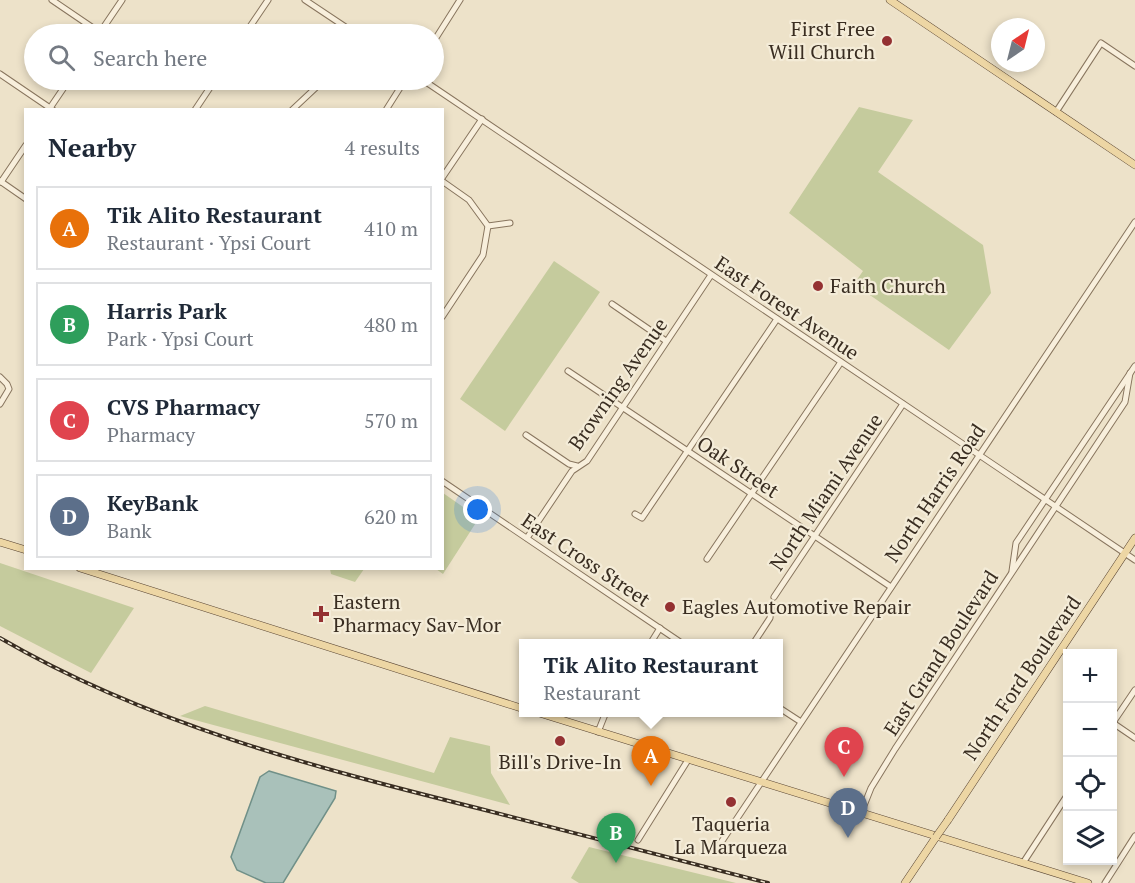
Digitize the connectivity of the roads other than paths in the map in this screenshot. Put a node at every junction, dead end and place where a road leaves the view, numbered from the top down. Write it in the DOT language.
graph roads {
  1 [pos="52,0"];
  2 [pos="122,0"];
  3 [pos="268,0"];
  4 [pos="305,0"];
  5 [pos="460,0"];
  6 [pos="890,0"];
  7 [pos="86,24"];
  8 [pos="106,24"];
  9 [pos="252,24"];
  10 [pos="341,24"];
  11 [pos="444,25"];
  12 [pos="1135,66"];
  13 [pos="0,74"];
  14 [pos="63,90"];
  15 [pos="208,90"];
  16 [pos="313,90"];
  17 [pos="399,90"];
  18 [pos="438,90"];
  19 [pos="50,108"];
  20 [pos="52,108"];
  21 [pos="196,108"];
  22 [pos="294,108"];
  23 [pos="387,108"];
  24 [pos="1056,112"];
  25 [pos="482,119"];
  26 [pos="24,148"];
  27 [pos="1135,165"];
  28 [pos="444,176"];
  29 [pos="444,181"];
  30 [pos="0,182"];
  31 [pos="24,198"];
  32 [pos="1135,222"];
  33 [pos="510,223"];
  34 [pos="488,226"];
  35 [pos="711,275"];
  36 [pos="612,304"];
  37 [pos="444,314"];
  38 [pos="777,319"];
  39 [pos="666,341"];
  40 [pos="841,362"];
  41 [pos="1135,366"];
  42 [pos="568,371"];
  43 [pos="1130,373"];
  44 [pos="0,377"];
  45 [pos="0,404"];
  46 [pos="903,404"];
  47 [pos="623,407"];
  48 [pos="526,435"];
  49 [pos="688,451"];
  50 [pos="979,455"];
  51 [pos="576,466"];
  52 [pos="444,482"];
  53 [pos="752,494"];
  54 [pos="1044,500"];
  55 [pos="1055,507"];
  56 [pos="635,514"];
  57 [pos="814,537"];
  58 [pos="527,538"];
  59 [pos="1135,538"];
  60 [pos="0,542"];
  61 [pos="24,549"];
  62 [pos="1125,553"];
  63 [pos="706,560"];
  64 [pos="1135,560"];
  65 [pos="86,570"];
  66 [pos="1012,573"];
  67 [pos="891,587"];
  68 [pos="774,597"];
  69 [pos="771,608"];
  70 [pos="660,628"];
  71 [pos="653,639"];
  72 [pos="676,639"];
  73 [pos="756,639"];
  74 [pos="1135,690"];
  75 [pos="519,707"];
  76 [pos="783,710"];
  77 [pos="551,717"];
  78 [pos="604,717"];
  79 [pos="1117,718"];
  80 [pos="801,722"];
  81 [pos="1117,727"];
  82 [pos="597,732"];
  83 [pos="1135,738"];
  84 [pos="688,760"];
  85 [pos="761,782"];
  86 [pos="1063,802"];
  87 [pos="861,813"];
  88 [pos="1135,836"];
  89 [pos="638,840"];
  90 [pos="716,850"];
  91 [pos="1023,863"];
  92 [pos="905,883"];
  93 [pos="1088,883"];
  94 [pos="1105,883"];
  1 -- 7 [label="street"];
  2 -- 8 [label="street"];
  3 -- 9 [label="street"];
  4 -- 10 [label="street"];
  5 -- 11 [label="street"];
  6 -- 24 [label="main road"];
  12 -- 24 [label="street"];
  13 -- 19 [label="street"];
  14 -- 20 [label="street"];
  15 -- 21 [label="street"];
  16 -- 22 [label="street"];
  17 -- 23 [label="street"];
  18 -- 25 [label="street, East Forest Avenue"];
  24 -- 27 [label="main road"];
  25 -- 28 [label="street"];
  25 -- 35 [label="street, East Forest Avenue"];
  26 -- 30 [label="street"];
  29 -- 34 [label="street"];
  30 -- 31 [label="street"];
  32 -- 50 [label="street, North Harris Road"];
  33 -- 34 [label="street"];
  34 -- 37 [label="street"];
  35 -- 38 [label="street, East Forest Avenue"];
  35 -- 39 [label="street, Browning Avenue"];
  36 -- 39 [label="street"];
  38 -- 40 [label="street, East Forest Avenue"];
  38 -- 49 [label="street"];
  39 -- 47 [label="street, Browning Avenue"];
  40 -- 46 [label="street, East Forest Avenue"];
  40 -- 53 [label="street"];
  41 -- 43 [label="street, East Grand Boulevard"];
  42 -- 47 [label="street, Oak Street"];
  43 -- 54 [label="street, East Grand Boulevard"];
  43 -- 55 [label="street, East Grand Boulevard"];
  44 -- 45 [label="street"];
  46 -- 50 [label="street, East Forest Avenue"];
  46 -- 57 [label="street, North Miami Avenue"];
  47 -- 49 [label="street, Oak Street"];
  47 -- 51 [label="street, Browning Avenue"];
  48 -- 51 [label="street"];
  49 -- 53 [label="street, Oak Street"];
  49 -- 56 [label="street"];
  50 -- 54 [label="street, East Forest Avenue"];
  50 -- 67 [label="street, North Harris Road"];
  51 -- 58 [label="street, Browning Avenue"];
  52 -- 58 [label="street, East Cross Street"];
  53 -- 57 [label="street, Oak Street"];
  53 -- 63 [label="street"];
  54 -- 55 [label="street, East Forest Avenue"];
  54 -- 66 [label="street, East Grand Boulevard"];
  55 -- 62 [label="street, East Forest Avenue"];
  55 -- 66 [label="street, East Grand Boulevard"];
  57 -- 67 [label="street, Oak Street"];
  57 -- 68 [label="street, North Miami Avenue"];
  58 -- 70 [label="street, East Cross Street"];
  59 -- 62 [label="main road, North Ford Boulevard"];
  60 -- 61 [label="main road"];
  62 -- 64 [label="street, East Forest Avenue"];
  62 -- 92 [label="main road, North Ford Boulevard, bridge"];
  65 -- 75 [label="main road"];
  66 -- 87 [label="street, East Grand Boulevard"];
  67 -- 80 [label="street, North Harris Road"];
  69 -- 73 [label="street"];
  70 -- 71 [label="street"];
  70 -- 72 [label="street, East Cross Street"];
  74 -- 79 [label="street"];
  76 -- 80 [label="street"];
  77 -- 82 [label="main road"];
  78 -- 82 [label="street"];
  80 -- 85 [label="street, North Harris Road"];
  81 -- 83 [label="street"];
  82 -- 84 [label="main road"];
  84 -- 85 [label="main road"];
  84 -- 89 [label="street"];
  85 -- 87 [label="main road"];
  85 -- 90 [label="street, North Harris Road"];
  86 -- 91 [label="street"];
  87 -- 91 [label="main road"];
  88 -- 94 [label="street"];
  91 -- 93 [label="main road"];
}
